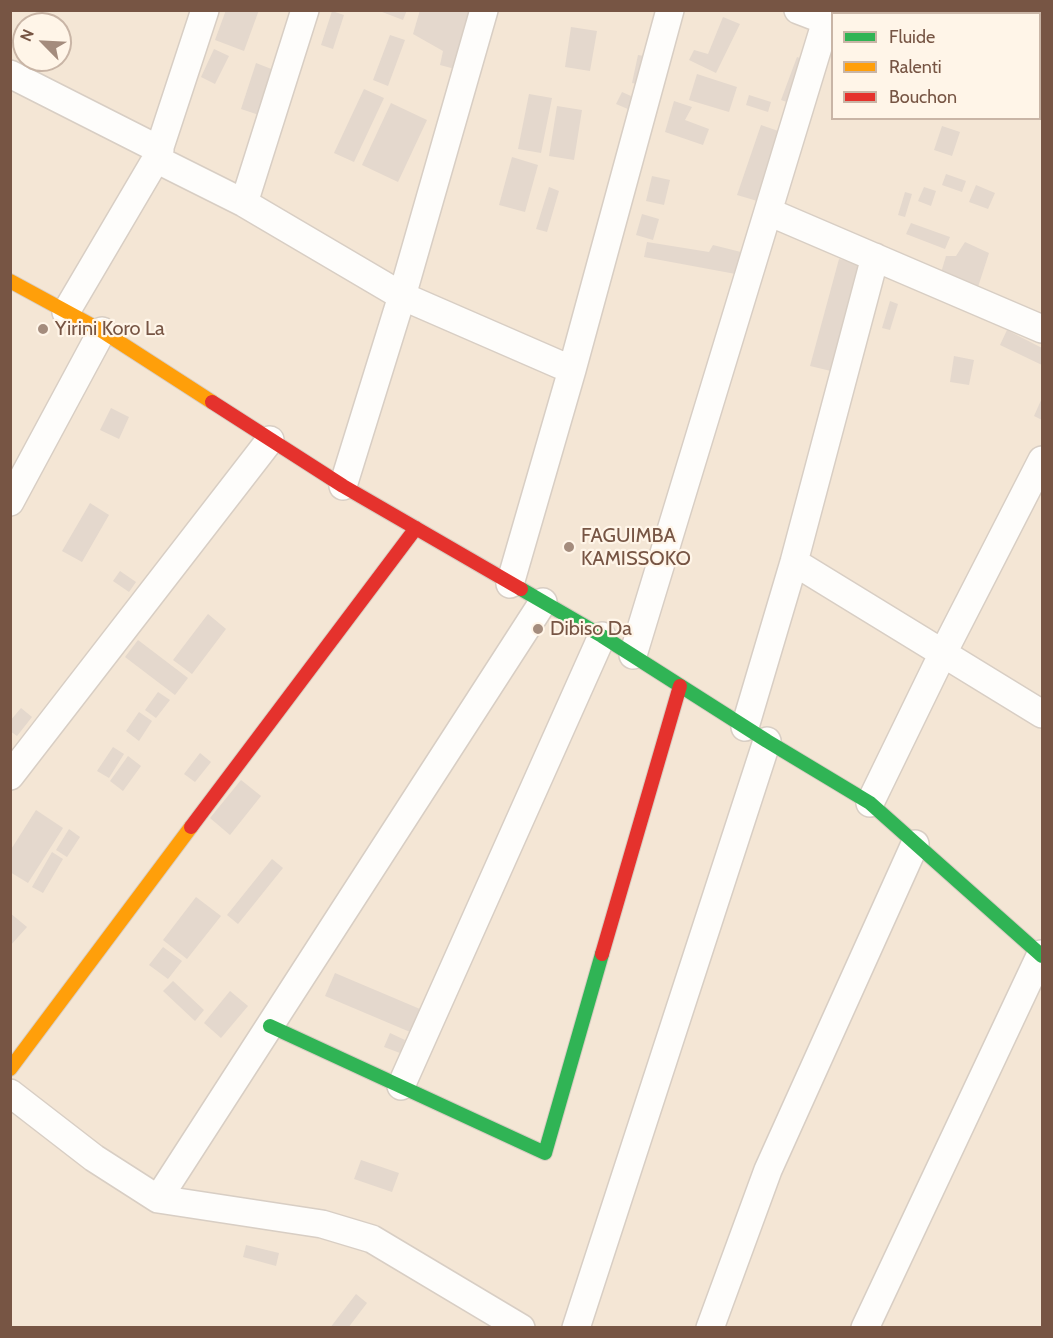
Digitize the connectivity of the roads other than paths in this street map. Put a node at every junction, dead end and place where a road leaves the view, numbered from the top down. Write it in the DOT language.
graph roads {
  1 [pos="205,10"];
  2 [pos="305,10"];
  3 [pos="483,10"];
  4 [pos="670,10"];
  5 [pos="798,10"];
  6 [pos="829,22"];
  7 [pos="10,74"];
  8 [pos="158,154"];
  9 [pos="244,203"];
  10 [pos="768,212"];
  11 [pos="875,257"];
  12 [pos="10,281"];
  13 [pos="402,296"];
  14 [pos="66,312"];
  15 [pos="1042,328"];
  16 [pos="102,331"];
  17 [pos="572,370"];
  18 [pos="270,440"];
  19 [pos="1040,474"];
  20 [pos="343,486"];
  21 [pos="10,502"];
  22 [pos="416,528"];
  23 [pos="794,562"];
  24 [pos="510,584"];
  25 [pos="543,602"];
  26 [pos="602,636"];
  27 [pos="943,653"];
  28 [pos="633,655"];
  29 [pos="680,686"];
  30 [pos="1042,714"];
  31 [pos="756,734"];
  32 [pos="10,776"];
  33 [pos="870,803"];
  34 [pos="915,844"];
  35 [pos="1042,955"];
  36 [pos="270,1026"];
  37 [pos="10,1069"];
  38 [pos="401,1086"];
  39 [pos="10,1093"];
  40 [pos="158,1199"];
  41 [pos="521,1328"];
  42 [pos="576,1328"];
  43 [pos="710,1328"];
  44 [pos="865,1328"];
  1 -- 8 [label="street"];
  2 -- 9 [label="street"];
  3 -- 13 [label="street"];
  4 -- 17 [label="street"];
  5 -- 6 [label="street"];
  6 -- 10 [label="street"];
  7 -- 8 [label="street"];
  8 -- 9 [label="street"];
  8 -- 14 [label="street"];
  9 -- 13 [label="street"];
  10 -- 11 [label="street"];
  10 -- 28 [label="street"];
  11 -- 15 [label="street"];
  11 -- 23 [label="street"];
  12 -- 14 [label="street"];
  13 -- 17 [label="street"];
  13 -- 20 [label="street"];
  14 -- 16 [label="street"];
  16 -- 18 [label="street"];
  16 -- 21 [label="street"];
  17 -- 24 [label="street"];
  18 -- 20 [label="street"];
  18 -- 32 [label="street"];
  19 -- 27 [label="street"];
  20 -- 22 [label="street"];
  22 -- 24 [label="street"];
  22 -- 37 [label="street"];
  23 -- 27 [label="street"];
  23 -- 31 [label="street"];
  24 -- 25 [label="street"];
  25 -- 26 [label="street"];
  25 -- 36 [label="street"];
  26 -- 28 [label="street"];
  26 -- 38 [label="street"];
  27 -- 30 [label="street"];
  27 -- 33 [label="street"];
  28 -- 29 [label="street"];
  29 -- 31 [label="street"];
  29 -- 38 [label="street"];
  31 -- 33 [label="street"];
  31 -- 42 [label="street"];
  33 -- 34 [label="street"];
  34 -- 35 [label="street"];
  34 -- 43 [label="street"];
  35 -- 44 [label="street"];
  36 -- 38 [label="street"];
  36 -- 40 [label="street"];
  39 -- 40 [label="street"];
  40 -- 41 [label="street"];
}
